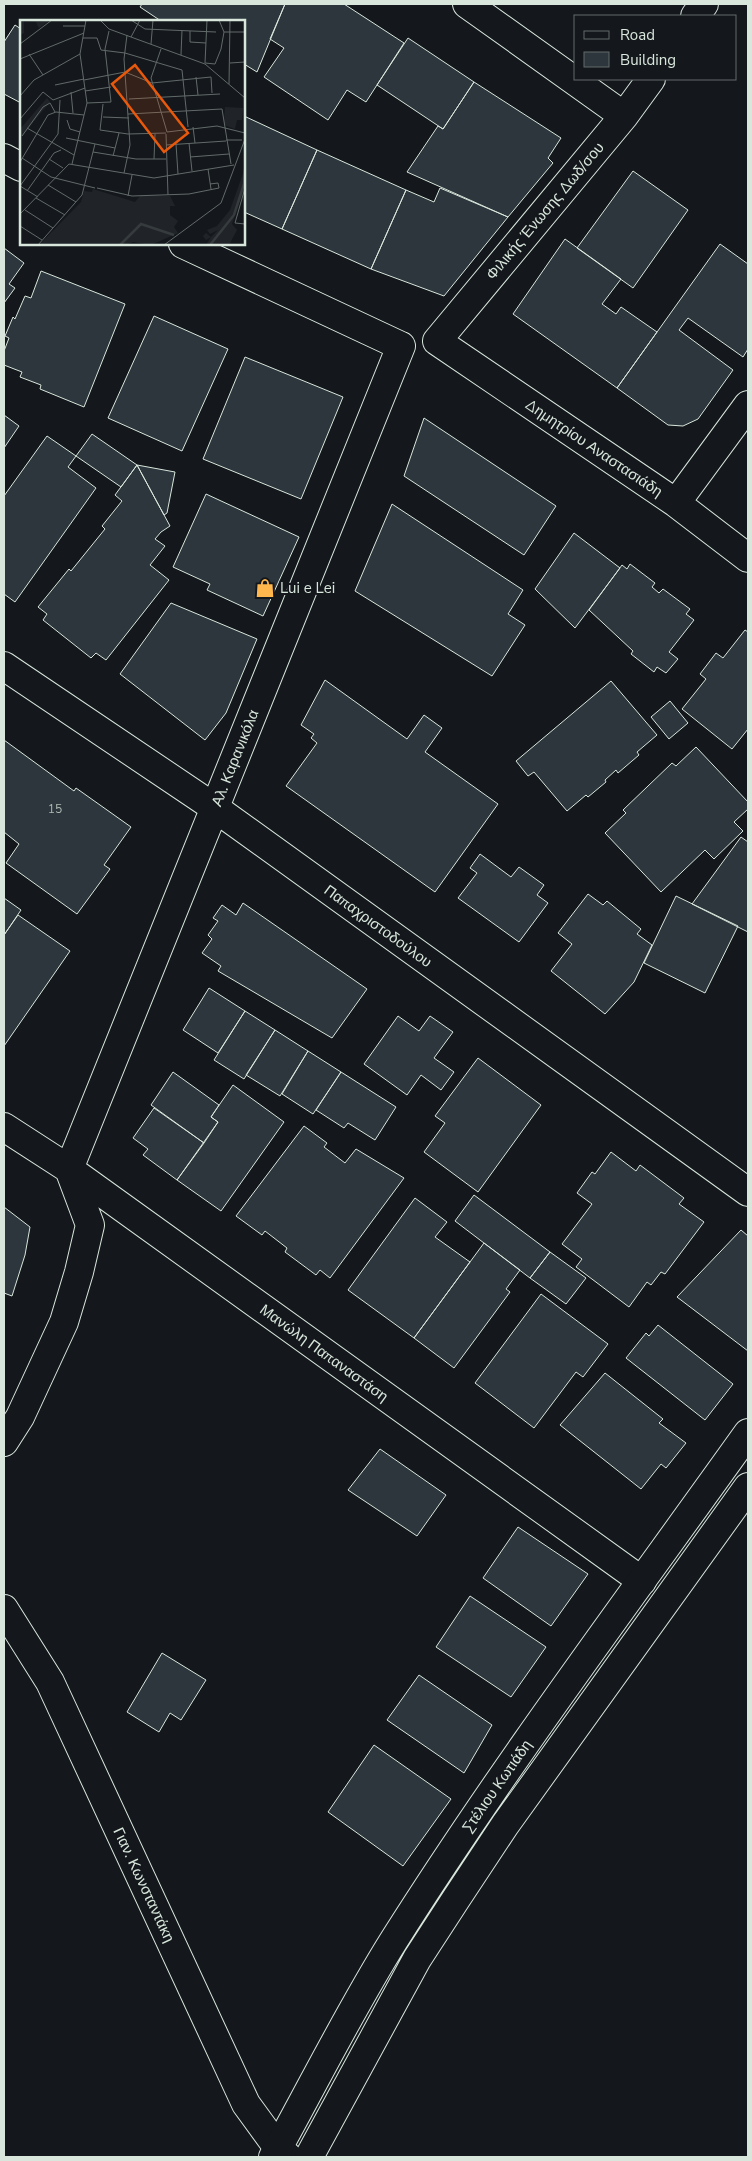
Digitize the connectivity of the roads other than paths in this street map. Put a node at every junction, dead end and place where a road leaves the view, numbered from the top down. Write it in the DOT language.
graph roads {
  1 [pos="467,4"];
  2 [pos="704,4"];
  3 [pos="696,15"];
  4 [pos="650,80"];
  5 [pos="624,116"];
  6 [pos="4,158"];
  7 [pos="20,166"];
  8 [pos="185,245"];
  9 [pos="436,341"];
  10 [pos="401,346"];
  11 [pos="748,405"];
  12 [pos="676,503"];
  13 [pos="748,558"];
  14 [pos="4,666"];
  15 [pos="214,808"];
  16 [pos="4,1127"];
  17 [pos="69,1169"];
  18 [pos="748,1192"];
  19 [pos="748,1433"];
  20 [pos="4,1442"];
  21 [pos="748,1487"];
  22 [pos="642,1582"];
  23 [pos="4,1609"];
  24 [pos="280,2154"];
  25 [pos="309,2157"];
  1 -- 5 [label="street"];
  2 -- 3 [label="street"];
  4 -- 5 [label="street, Φιλικής Ένωσης Δωδ/σου"];
  5 -- 9 [label="street, Φιλικής Ένωσης Δωδ/σου"];
  6 -- 7 [label="street"];
  8 -- 10 [label="street"];
  9 -- 10 [label="street"];
  9 -- 12 [label="street, Δημητρίου Αναστασιάδη"];
  10 -- 15 [label="street, Αλ. Καρανικόλα"];
  11 -- 12 [label="street"];
  12 -- 13 [label="street, Δημητρίου Αναστασιάδη"];
  14 -- 15 [label="street, Παπαχριστοδούλου"];
  15 -- 17 [label="street, Αλ. Καρανικόλα"];
  15 -- 18 [label="street, Παπαχριστοδούλου"];
  16 -- 17 [label="street, Μανώλη Παπαναστάση"];
  17 -- 20 [label="street"];
  17 -- 22 [label="street, Μανώλη Παπαναστάση"];
  19 -- 22 [label="street, Στέλιου Κωτιάδη"];
  21 -- 25 [label="street, Στέλιου Κωτιάδη"];
  22 -- 24 [label="street, Στέλιου Κωτιάδη"];
  23 -- 24 [label="street, Γιαν. Κωνσταντάκη"];
}
